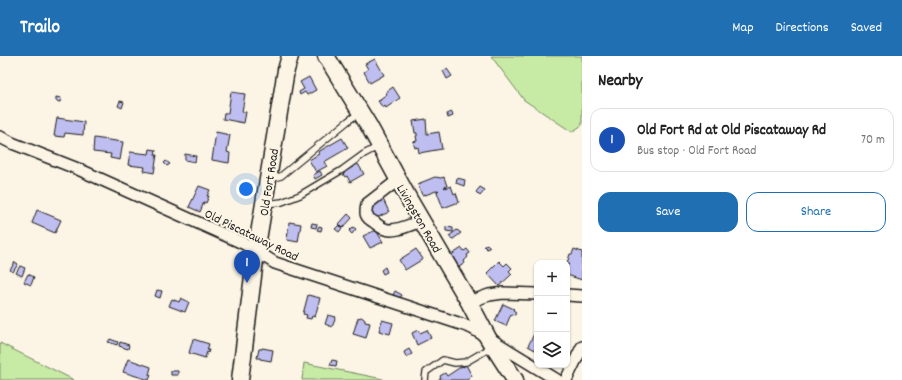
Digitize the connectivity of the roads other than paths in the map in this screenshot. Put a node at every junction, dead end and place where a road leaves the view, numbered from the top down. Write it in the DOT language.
graph roads {
  1 [pos="290,56"];
  2 [pos="326,56"];
  3 [pos="360,112"];
  4 [pos="0,136"];
  5 [pos="380,146"];
  6 [pos="268,179"];
  7 [pos="398,180"];
  8 [pos="264,204"];
  9 [pos="422,221"];
  10 [pos="256,252"];
  11 [pos="534,294"];
  12 [pos="570,295"];
  13 [pos="582,296"];
  14 [pos="469,302"];
  15 [pos="491,342"];
  16 [pos="582,347"];
  17 [pos="240,380"];
  18 [pos="425,380"];
  19 [pos="515,380"];
  20 [pos="557,380"];
  21 [pos="566,380"];
  1 -- 6 [label="main road, Old Fort Road"];
  2 -- 3 [label="main road, Livingston Road"];
  3 -- 5 [label="main road, Livingston Road"];
  3 -- 6 [label="lane"];
  4 -- 10 [label="street, Old Piscataway Road"];
  5 -- 7 [label="main road, Livingston Road"];
  5 -- 8 [label="lane"];
  6 -- 8 [label="main road, Old Fort Road"];
  7 -- 9 [label="main road, Livingston Road"];
  7 -- 9 [label="street"];
  8 -- 10 [label="main road, Old Fort Road"];
  9 -- 14 [label="main road, Livingston Road"];
  10 -- 15 [label="street, Old Piscataway Road"];
  10 -- 17 [label="main road, Old Fort Road"];
  11 -- 14 [label="street"];
  12 -- 13 [label="street"];
  14 -- 15 [label="main road, Livingston Road"];
  15 -- 18 [label="lane"];
  15 -- 19 [label="main road, Livingston Road"];
  15 -- 20 [label="street, Old Piscataway Road"];
  16 -- 21 [label="street"];
}
